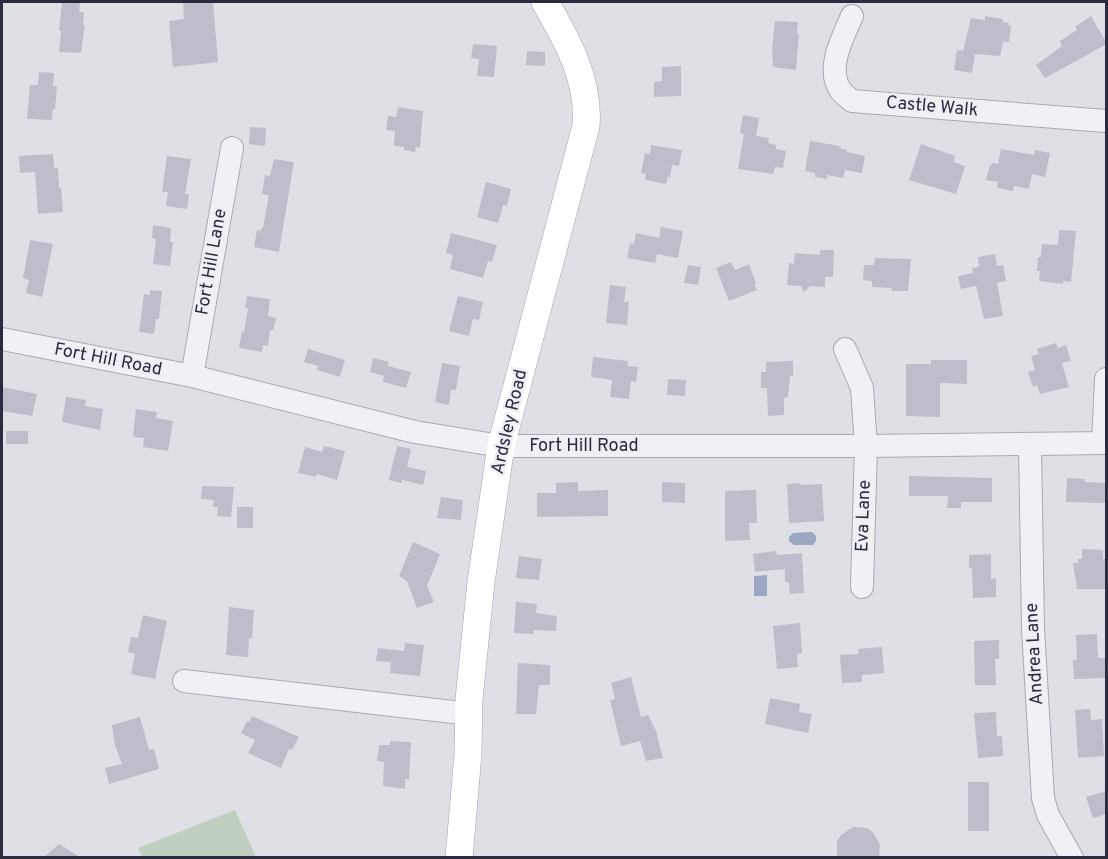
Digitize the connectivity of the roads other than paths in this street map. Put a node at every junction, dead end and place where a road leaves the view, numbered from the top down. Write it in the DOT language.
graph roads {
  1 [pos="545,2"];
  2 [pos="852,16"];
  3 [pos="1107,121"];
  4 [pos="232,148"];
  5 [pos="2,339"];
  6 [pos="845,350"];
  7 [pos="192,376"];
  8 [pos="1107,379"];
  9 [pos="1105,443"];
  10 [pos="1030,444"];
  11 [pos="501,446"];
  12 [pos="866,446"];
  13 [pos="862,587"];
  14 [pos="184,681"];
  15 [pos="470,714"];
  16 [pos="459,858"];
  17 [pos="1072,858"];
  1 -- 11 [label="main road, Ardsley Road"];
  2 -- 3 [label="street, Castle Walk"];
  4 -- 7 [label="street, Fort Hill Lane"];
  5 -- 7 [label="street, Fort Hill Road"];
  6 -- 12 [label="street, Eva Lane"];
  7 -- 11 [label="street, Fort Hill Road"];
  8 -- 9 [label="street"];
  9 -- 10 [label="street, Fort Hill Road"];
  10 -- 12 [label="street, Fort Hill Road"];
  10 -- 17 [label="street, Andrea Lane"];
  11 -- 12 [label="street, Fort Hill Road"];
  11 -- 15 [label="main road, Ardsley Road"];
  12 -- 13 [label="street, Eva Lane"];
  14 -- 15 [label="street"];
  15 -- 16 [label="main road, Ardsley Road"];
}
